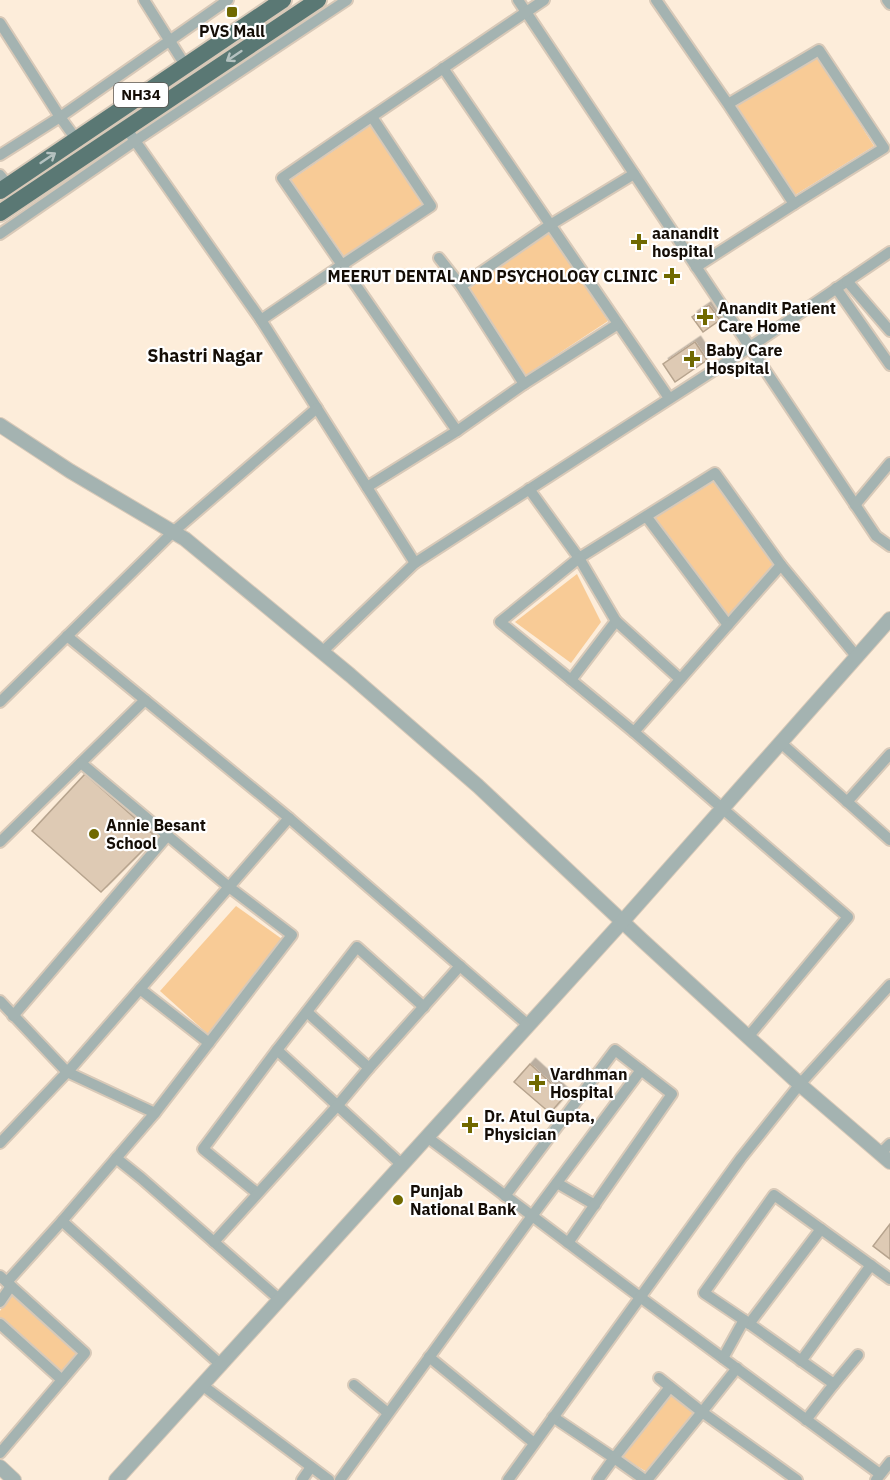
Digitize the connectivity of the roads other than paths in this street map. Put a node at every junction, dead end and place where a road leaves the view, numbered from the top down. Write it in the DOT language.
graph roads {
  1 [pos="144,0"];
  2 [pos="228,0"];
  3 [pos="283,0"];
  4 [pos="318,0"];
  5 [pos="347,0"];
  6 [pos="518,0"];
  7 [pos="544,0"];
  8 [pos="656,0"];
  9 [pos="887,0"];
  10 [pos="890,4"];
  11 [pos="526,12"];
  12 [pos="0,23"];
  13 [pos="170,39"];
  14 [pos="185,65"];
  15 [pos="443,68"];
  16 [pos="728,104"];
  17 [pos="60,117"];
  18 [pos="372,117"];
  19 [pos="130,134"];
  20 [pos="76,139"];
  21 [pos="887,146"];
  22 [pos="0,155"];
  23 [pos="634,174"];
  24 [pos="3,184"];
  25 [pos="794,204"];
  26 [pos="0,213"];
  27 [pos="550,225"];
  28 [pos="0,234"];
  29 [pos="890,252"];
  30 [pos="439,258"];
  31 [pos="342,265"];
  32 [pos="696,267"];
  33 [pos="848,281"];
  34 [pos="461,286"];
  35 [pos="836,288"];
  36 [pos="261,320"];
  37 [pos="618,324"];
  38 [pos="890,331"];
  39 [pos="750,347"];
  40 [pos="890,365"];
  41 [pos="524,384"];
  42 [pos="669,398"];
  43 [pos="317,408"];
  44 [pos="0,425"];
  45 [pos="457,431"];
  46 [pos="890,464"];
  47 [pos="367,487"];
  48 [pos="529,489"];
  49 [pos="855,505"];
  50 [pos="646,516"];
  51 [pos="173,532"];
  52 [pos="890,546"];
  53 [pos="579,558"];
  54 [pos="416,563"];
  55 [pos="781,565"];
  56 [pos="890,619"];
  57 [pos="616,621"];
  58 [pos="728,625"];
  59 [pos="67,636"];
  60 [pos="322,652"];
  61 [pos="857,657"];
  62 [pos="571,680"];
  63 [pos="680,680"];
  64 [pos="145,700"];
  65 [pos="0,702"];
  66 [pos="634,732"];
  67 [pos="781,742"];
  68 [pos="890,754"];
  69 [pos="81,763"];
  70 [pos="847,802"];
  71 [pos="723,808"];
  72 [pos="290,818"];
  73 [pos="168,835"];
  74 [pos="890,840"];
  75 [pos="0,842"];
  76 [pos="229,887"];
  77 [pos="622,922"];
  78 [pos="460,966"];
  79 [pos="890,985"];
  80 [pos="140,989"];
  81 [pos="0,1001"];
  82 [pos="424,1007"];
  83 [pos="307,1012"];
  84 [pos="13,1016"];
  85 [pos="528,1025"];
  86 [pos="748,1037"];
  87 [pos="209,1043"];
  88 [pos="277,1050"];
  89 [pos="369,1068"];
  90 [pos="641,1070"];
  91 [pos="67,1072"];
  92 [pos="800,1084"];
  93 [pos="338,1105"];
  94 [pos="155,1113"];
  95 [pos="427,1137"];
  96 [pos="0,1143"];
  97 [pos="887,1153"];
  98 [pos="116,1158"];
  99 [pos="401,1164"];
  100 [pos="557,1183"];
  101 [pos="257,1193"];
  102 [pos="505,1196"];
  103 [pos="595,1205"];
  104 [pos="532,1216"];
  105 [pos="62,1221"];
  106 [pos="822,1229"];
  107 [pos="214,1242"];
  108 [pos="568,1243"];
  109 [pos="871,1265"];
  110 [pos="890,1279"];
  111 [pos="6,1281"];
  112 [pos="640,1297"];
  113 [pos="280,1299"];
  114 [pos="0,1302"];
  115 [pos="747,1322"];
  116 [pos="0,1324"];
  117 [pos="858,1355"];
  118 [pos="429,1357"];
  119 [pos="723,1358"];
  120 [pos="801,1361"];
  121 [pos="221,1365"];
  122 [pos="737,1368"];
  123 [pos="659,1378"];
  124 [pos="62,1380"];
  125 [pos="834,1384"];
  126 [pos="202,1385"];
  127 [pos="354,1385"];
  128 [pos="670,1387"];
  129 [pos="702,1412"];
  130 [pos="388,1413"];
  131 [pos="553,1417"];
  132 [pos="806,1420"];
  133 [pos="534,1443"];
  134 [pos="0,1453"];
  135 [pos="614,1458"];
  136 [pos="890,1462"];
  137 [pos="0,1467"];
  138 [pos="311,1467"];
  139 [pos="878,1477"];
  140 [pos="14,1480"];
  141 [pos="117,1480"];
  142 [pos="302,1480"];
  143 [pos="329,1480"];
  144 [pos="340,1480"];
  145 [pos="508,1480"];
  146 [pos="598,1480"];
  147 [pos="646,1480"];
  148 [pos="797,1480"];
  1 -- 13 [label="street"];
  2 -- 13 [label="street"];
  3 -- 14 [label="highway, NH34"];
  4 -- 19 [label="highway, NH34, one-way"];
  5 -- 19 [label="street"];
  6 -- 11 [label="street"];
  7 -- 11 [label="street"];
  8 -- 16 [label="street"];
  9 -- 10 [label="street"];
  11 -- 15 [label="street"];
  11 -- 23 [label="street"];
  12 -- 17 [label="street"];
  13 -- 14 [label="street"];
  13 -- 17 [label="street"];
  14 -- 20 [label="highway, NH34"];
  15 -- 18 [label="street"];
  15 -- 27 [label="street"];
  16 -- 21 [label="street"];
  16 -- 25 [label="street"];
  17 -- 20 [label="street"];
  17 -- 22 [label="street"];
  18 -- 31 [label="street"];
  18 -- 31 [label="street"];
  19 -- 26 [label="highway, NH34"];
  19 -- 28 [label="street"];
  19 -- 36 [label="street"];
  24 -- 20 [label="highway, NH34, one-way"];
  21 -- 25 [label="street"];
  23 -- 27 [label="street"];
  23 -- 32 [label="street"];
  25 -- 32 [label="street"];
  27 -- 34 [label="street"];
  27 -- 37 [label="street"];
  29 -- 33 [label="street"];
  30 -- 34 [label="street"];
  31 -- 36 [label="street"];
  31 -- 45 [label="street"];
  32 -- 39 [label="street"];
  33 -- 35 [label="street"];
  33 -- 38 [label="street"];
  34 -- 41 [label="street"];
  35 -- 39 [label="street"];
  35 -- 40 [label="street"];
  36 -- 43 [label="street"];
  37 -- 41 [label="street"];
  37 -- 42 [label="street"];
  39 -- 42 [label="street"];
  39 -- 49 [label="street"];
  41 -- 45 [label="street"];
  42 -- 48 [label="street"];
  43 -- 47 [label="street"];
  43 -- 51 [label="street"];
  44 -- 51 [label="street"];
  45 -- 47 [label="street"];
  46 -- 49 [label="street"];
  47 -- 54 [label="street"];
  48 -- 53 [label="street"];
  48 -- 54 [label="street"];
  49 -- 52 [label="street"];
  50 -- 53 [label="street"];
  50 -- 55 [label="street"];
  50 -- 58 [label="street"];
  51 -- 59 [label="street"];
  51 -- 60 [label="street"];
  53 -- 57 [label="street"];
  53 -- 62 [label="street"];
  54 -- 60 [label="street"];
  55 -- 58 [label="street"];
  55 -- 61 [label="street"];
  56 -- 61 [label="street"];
  57 -- 62 [label="street"];
  57 -- 63 [label="street"];
  58 -- 63 [label="street"];
  59 -- 64 [label="street"];
  59 -- 65 [label="street"];
  60 -- 77 [label="street"];
  61 -- 67 [label="street"];
  62 -- 66 [label="street"];
  63 -- 66 [label="street"];
  64 -- 69 [label="street"];
  64 -- 72 [label="street"];
  66 -- 71 [label="street"];
  67 -- 70 [label="street"];
  67 -- 71 [label="street"];
  68 -- 70 [label="street"];
  69 -- 73 [label="street"];
  69 -- 75 [label="street"];
  70 -- 74 [label="street"];
  71 -- 77 [label="street"];
  71 -- 86 [label="street"];
  72 -- 76 [label="street"];
  72 -- 78 [label="street"];
  73 -- 76 [label="street"];
  73 -- 84 [label="street"];
  76 -- 80 [label="street"];
  76 -- 87 [label="street"];
  77 -- 85 [label="street"];
  77 -- 86 [label="street"];
  78 -- 82 [label="street"];
  78 -- 85 [label="street"];
  79 -- 92 [label="street"];
  80 -- 87 [label="street"];
  80 -- 91 [label="street"];
  81 -- 84 [label="street"];
  82 -- 83 [label="street"];
  82 -- 89 [label="street"];
  83 -- 88 [label="street"];
  83 -- 89 [label="street"];
  84 -- 91 [label="street"];
  85 -- 95 [label="street"];
  86 -- 92 [label="street"];
  87 -- 94 [label="street"];
  88 -- 93 [label="street"];
  88 -- 101 [label="street"];
  89 -- 93 [label="street"];
  90 -- 100 [label="street"];
  90 -- 102 [label="street"];
  90 -- 103 [label="street"];
  91 -- 94 [label="street"];
  91 -- 96 [label="street"];
  92 -- 97 [label="street"];
  92 -- 112 [label="street"];
  93 -- 99 [label="street"];
  93 -- 101 [label="street"];
  94 -- 98 [label="street"];
  95 -- 99 [label="street"];
  95 -- 102 [label="street"];
  98 -- 105 [label="street"];
  98 -- 107 [label="street"];
  99 -- 113 [label="street"];
  100 -- 103 [label="street"];
  100 -- 104 [label="street"];
  101 -- 107 [label="street"];
  102 -- 104 [label="street"];
  103 -- 108 [label="street"];
  104 -- 108 [label="street"];
  104 -- 118 [label="street"];
  105 -- 111 [label="street"];
  105 -- 121 [label="street"];
  106 -- 109 [label="street"];
  106 -- 115 [label="street"];
  106 -- 115 [label="street"];
  107 -- 113 [label="street"];
  108 -- 112 [label="street"];
  109 -- 110 [label="street"];
  109 -- 120 [label="street"];
  111 -- 114 [label="street"];
  111 -- 124 [label="street"];
  112 -- 119 [label="street"];
  112 -- 131 [label="street"];
  113 -- 121 [label="street"];
  115 -- 119 [label="street"];
  115 -- 120 [label="street"];
  116 -- 124 [label="street"];
  117 -- 125 [label="street"];
  118 -- 130 [label="street"];
  118 -- 133 [label="street"];
  119 -- 122 [label="street"];
  120 -- 125 [label="street"];
  121 -- 126 [label="street"];
  122 -- 129 [label="street"];
  122 -- 132 [label="street"];
  123 -- 128 [label="street"];
  124 -- 134 [label="street"];
  125 -- 132 [label="street"];
  126 -- 138 [label="street"];
  126 -- 141 [label="street"];
  127 -- 130 [label="street"];
  128 -- 129 [label="street"];
  128 -- 135 [label="street"];
  129 -- 147 [label="street"];
  129 -- 148 [label="street"];
  130 -- 144 [label="street"];
  131 -- 133 [label="street"];
  131 -- 135 [label="street"];
  132 -- 139 [label="street"];
  133 -- 145 [label="street"];
  135 -- 146 [label="street"];
  135 -- 147 [label="street"];
  136 -- 139 [label="street"];
  137 -- 140 [label="street"];
  138 -- 142 [label="street"];
  138 -- 143 [label="street"];
}
